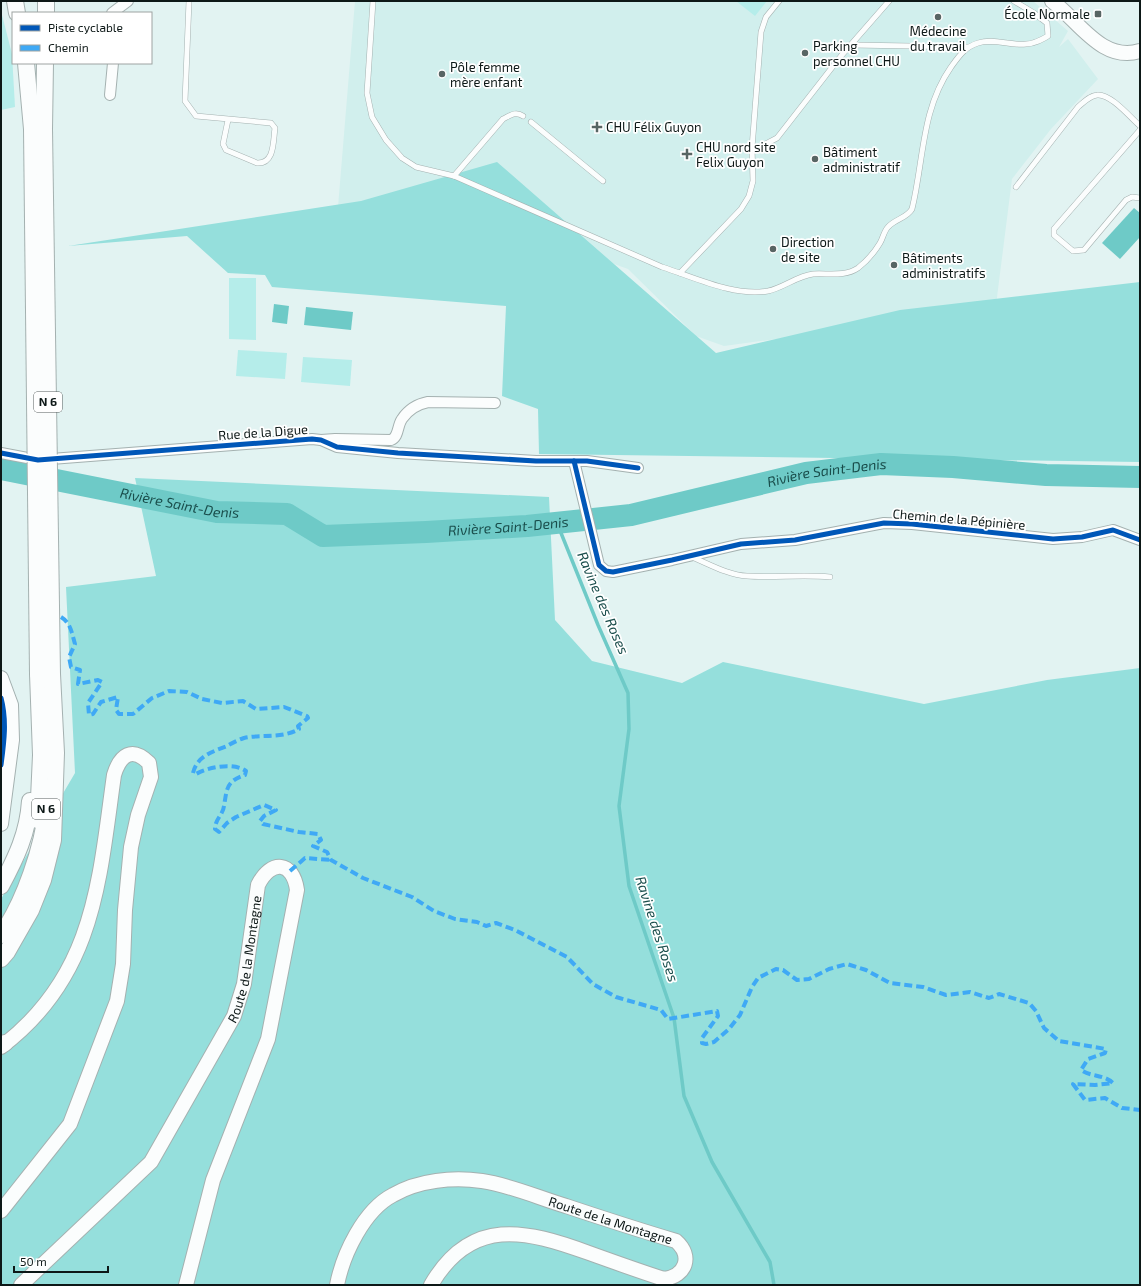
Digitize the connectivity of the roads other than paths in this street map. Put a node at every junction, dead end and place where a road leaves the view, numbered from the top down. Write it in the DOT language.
graph roads {
  1 [pos="15,1"];
  2 [pos="46,1"];
  3 [pos="128,1"];
  4 [pos="190,1"];
  5 [pos="373,1"];
  6 [pos="779,1"];
  7 [pos="889,1"];
  8 [pos="1014,1"];
  9 [pos="1052,1"];
  10 [pos="117,9"];
  11 [pos="17,12"];
  12 [pos="46,12"];
  13 [pos="853,45"];
  14 [pos="968,47"];
  15 [pos="1140,51"];
  16 [pos="26,64"];
  17 [pos="45,64"];
  18 [pos="113,64"];
  19 [pos="110,95"];
  20 [pos="523,116"];
  21 [pos="228,120"];
  22 [pos="531,122"];
  23 [pos="1140,126"];
  24 [pos="38,129"];
  25 [pos="1140,130"];
  26 [pos="752,148"];
  27 [pos="454,176"];
  28 [pos="603,181"];
  29 [pos="1016,186"];
  30 [pos="1140,198"];
  31 [pos="680,273"];
  32 [pos="495,403"];
  33 [pos="321,440"];
  34 [pos="1,454"];
  35 [pos="575,464"];
  36 [pos="638,468"];
  37 [pos="1140,540"];
  38 [pos="691,556"];
  39 [pos="830,577"];
  40 [pos="45,674"];
  41 [pos="1,678"];
  42 [pos="1,824"];
  43 [pos="1,886"];
  44 [pos="1,917"];
  45 [pos="1,935"];
  46 [pos="1,959"];
  47 [pos="2,1045"];
  48 [pos="1,1211"];
  49 [pos="21,1285"];
  50 [pos="186,1285"];
  51 [pos="337,1285"];
  52 [pos="431,1285"];
  1 -- 11 [label="main road"];
  2 -- 12 [label="main road"];
  3 -- 10 [label="street"];
  4 -- 21 [label="lane"];
  5 -- 27 [label="lane"];
  6 -- 26 [label="lane"];
  7 -- 13 [label="lane"];
  8 -- 14 [label="lane"];
  9 -- 15 [label="main road"];
  13 -- 14 [label="lane"];
  13 -- 26 [label="lane"];
  14 -- 31 [label="lane"];
  16 -- 24 [label="main road, N 6"];
  17 -- 24 [label="main road, N 6"];
  18 -- 19 [label="street"];
  20 -- 27 [label="lane"];
  21 -- 21 [label="lane"];
  22 -- 28 [label="lane"];
  23 -- 29 [label="lane"];
  24 -- 40 [label="main road, N 6, bridge"];
  25 -- 30 [label="lane"];
  26 -- 31 [label="lane"];
  27 -- 31 [label="lane"];
  32 -- 33 [label="street"];
  33 -- 34 [label="street, Rue de la Digue"];
  33 -- 35 [label="street, Rue de la Digue"];
  35 -- 36 [label="street, Rue de la Digue"];
  35 -- 38 [label="street, Chemin de la Pépinière"];
  37 -- 38 [label="street, Chemin de la Pépinière"];
  38 -- 39 [label="lane"];
  40 -- 43 [label="main road"];
  40 -- 44 [label="main road, N 6"];
  40 -- 45 [label="main road, N 6"];
  40 -- 46 [label="main road"];
  41 -- 42 [label="main road"];
  47 -- 48 [label="main road"];
  49 -- 50 [label="main road, Route de la Montagne"];
  51 -- 52 [label="main road, Route de la Montagne"];
}
